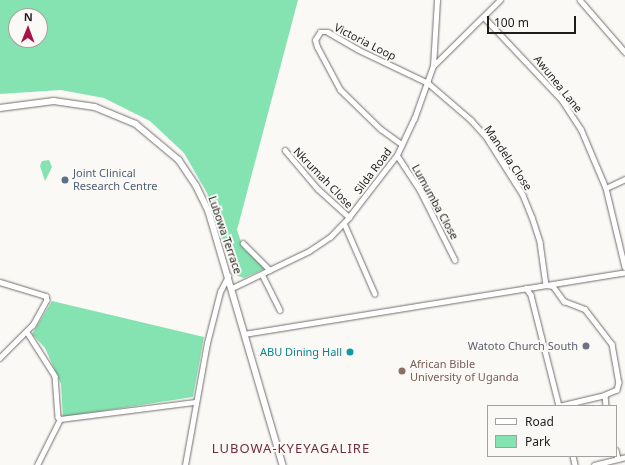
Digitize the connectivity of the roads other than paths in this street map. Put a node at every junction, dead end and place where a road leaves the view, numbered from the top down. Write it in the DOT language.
graph roads {
  1 [pos="437,0"];
  2 [pos="500,0"];
  3 [pos="580,0"];
  4 [pos="484,17"];
  5 [pos="625,52"];
  6 [pos="433,66"];
  7 [pos="428,83"];
  8 [pos="0,108"];
  9 [pos="402,145"];
  10 [pos="285,150"];
  11 [pos="397,155"];
  12 [pos="625,179"];
  13 [pos="606,188"];
  14 [pos="349,217"];
  15 [pos="344,223"];
  16 [pos="243,243"];
  17 [pos="455,260"];
  18 [pos="625,267"];
  19 [pos="270,270"];
  20 [pos="625,272"];
  21 [pos="262,274"];
  22 [pos="228,275"];
  23 [pos="0,282"];
  24 [pos="546,285"];
  25 [pos="232,288"];
  26 [pos="526,288"];
  27 [pos="375,294"];
  28 [pos="280,310"];
  29 [pos="27,332"];
  30 [pos="244,334"];
  31 [pos="0,358"];
  32 [pos="605,395"];
  33 [pos="195,402"];
  34 [pos="559,405"];
  35 [pos="563,405"];
  36 [pos="606,405"];
  37 [pos="60,420"];
  38 [pos="617,454"];
  39 [pos="625,457"];
  40 [pos="618,459"];
  41 [pos="38,465"];
  42 [pos="185,465"];
  43 [pos="284,465"];
  44 [pos="594,465"];
  1 -- 6 [label="street, Silda Road"];
  2 -- 4 [label="street"];
  3 -- 5 [label="street"];
  4 -- 6 [label="street"];
  4 -- 13 [label="street, Awunea Lane"];
  6 -- 7 [label="street, Silda Road"];
  7 -- 9 [label="street, Silda Road"];
  7 -- 9 [label="street, Victoria Loop"];
  7 -- 24 [label="street, Mandela Close"];
  8 -- 22 [label="street, Lubowa Terrace"];
  9 -- 11 [label="street, Silda Road"];
  10 -- 14 [label="street, Nkrumah Close"];
  11 -- 14 [label="street, Silda Road"];
  11 -- 17 [label="street, Lumumba Close"];
  12 -- 13 [label="street"];
  13 -- 18 [label="street, Awunea Lane"];
  14 -- 15 [label="street, Silda Road"];
  15 -- 19 [label="street, Silda Road"];
  15 -- 27 [label="street"];
  16 -- 19 [label="street"];
  19 -- 21 [label="street, Silda Road"];
  20 -- 24 [label="street"];
  21 -- 25 [label="street, Silda Road"];
  21 -- 28 [label="street"];
  22 -- 25 [label="street, Lubowa Terrace"];
  22 -- 33 [label="street"];
  23 -- 29 [label="street"];
  24 -- 26 [label="street"];
  24 -- 32 [label="street"];
  25 -- 30 [label="street, Lubowa Terrace"];
  26 -- 30 [label="street"];
  26 -- 34 [label="street"];
  29 -- 31 [label="street"];
  29 -- 37 [label="street"];
  30 -- 43 [label="street, Lubowa Terrace"];
  32 -- 35 [label="street"];
  32 -- 36 [label="street"];
  33 -- 37 [label="street"];
  33 -- 42 [label="street"];
  37 -- 41 [label="street"];
  38 -- 40 [label="street"];
  39 -- 40 [label="street"];
  40 -- 44 [label="street"];
}
